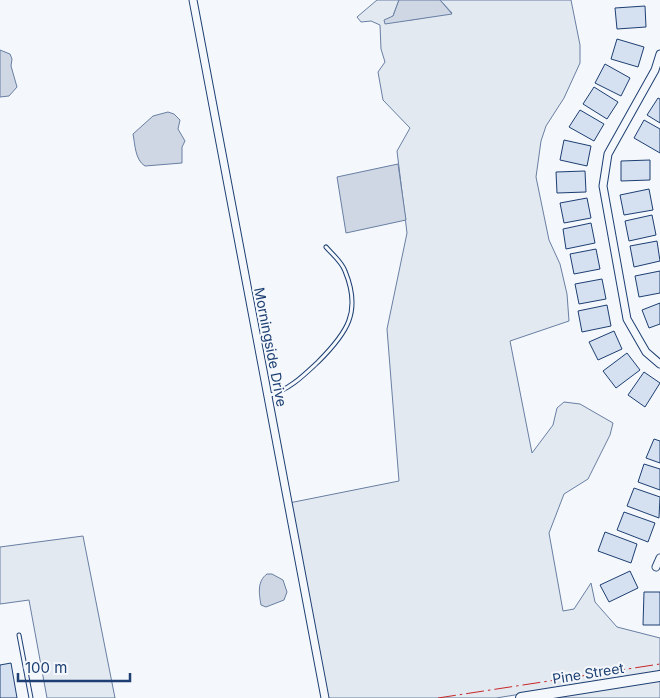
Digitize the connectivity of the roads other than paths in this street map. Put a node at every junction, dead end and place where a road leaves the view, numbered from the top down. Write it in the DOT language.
graph roads {
  1 [pos="193,0"];
  2 [pos="660,54"];
  3 [pos="326,247"];
  4 [pos="660,364"];
  5 [pos="268,396"];
  6 [pos="660,558"];
  7 [pos="656,568"];
  8 [pos="19,635"];
  9 [pos="660,676"];
  10 [pos="31,698"];
  11 [pos="325,698"];
  12 [pos="521,698"];
  1 -- 5 [label="street, Morningside Drive"];
  2 -- 4 [label="street"];
  3 -- 5 [label="lane"];
  5 -- 11 [label="street, Morningside Drive"];
  6 -- 7 [label="street"];
  8 -- 10 [label="lane"];
  9 -- 12 [label="main road, Pine Street"];
}
